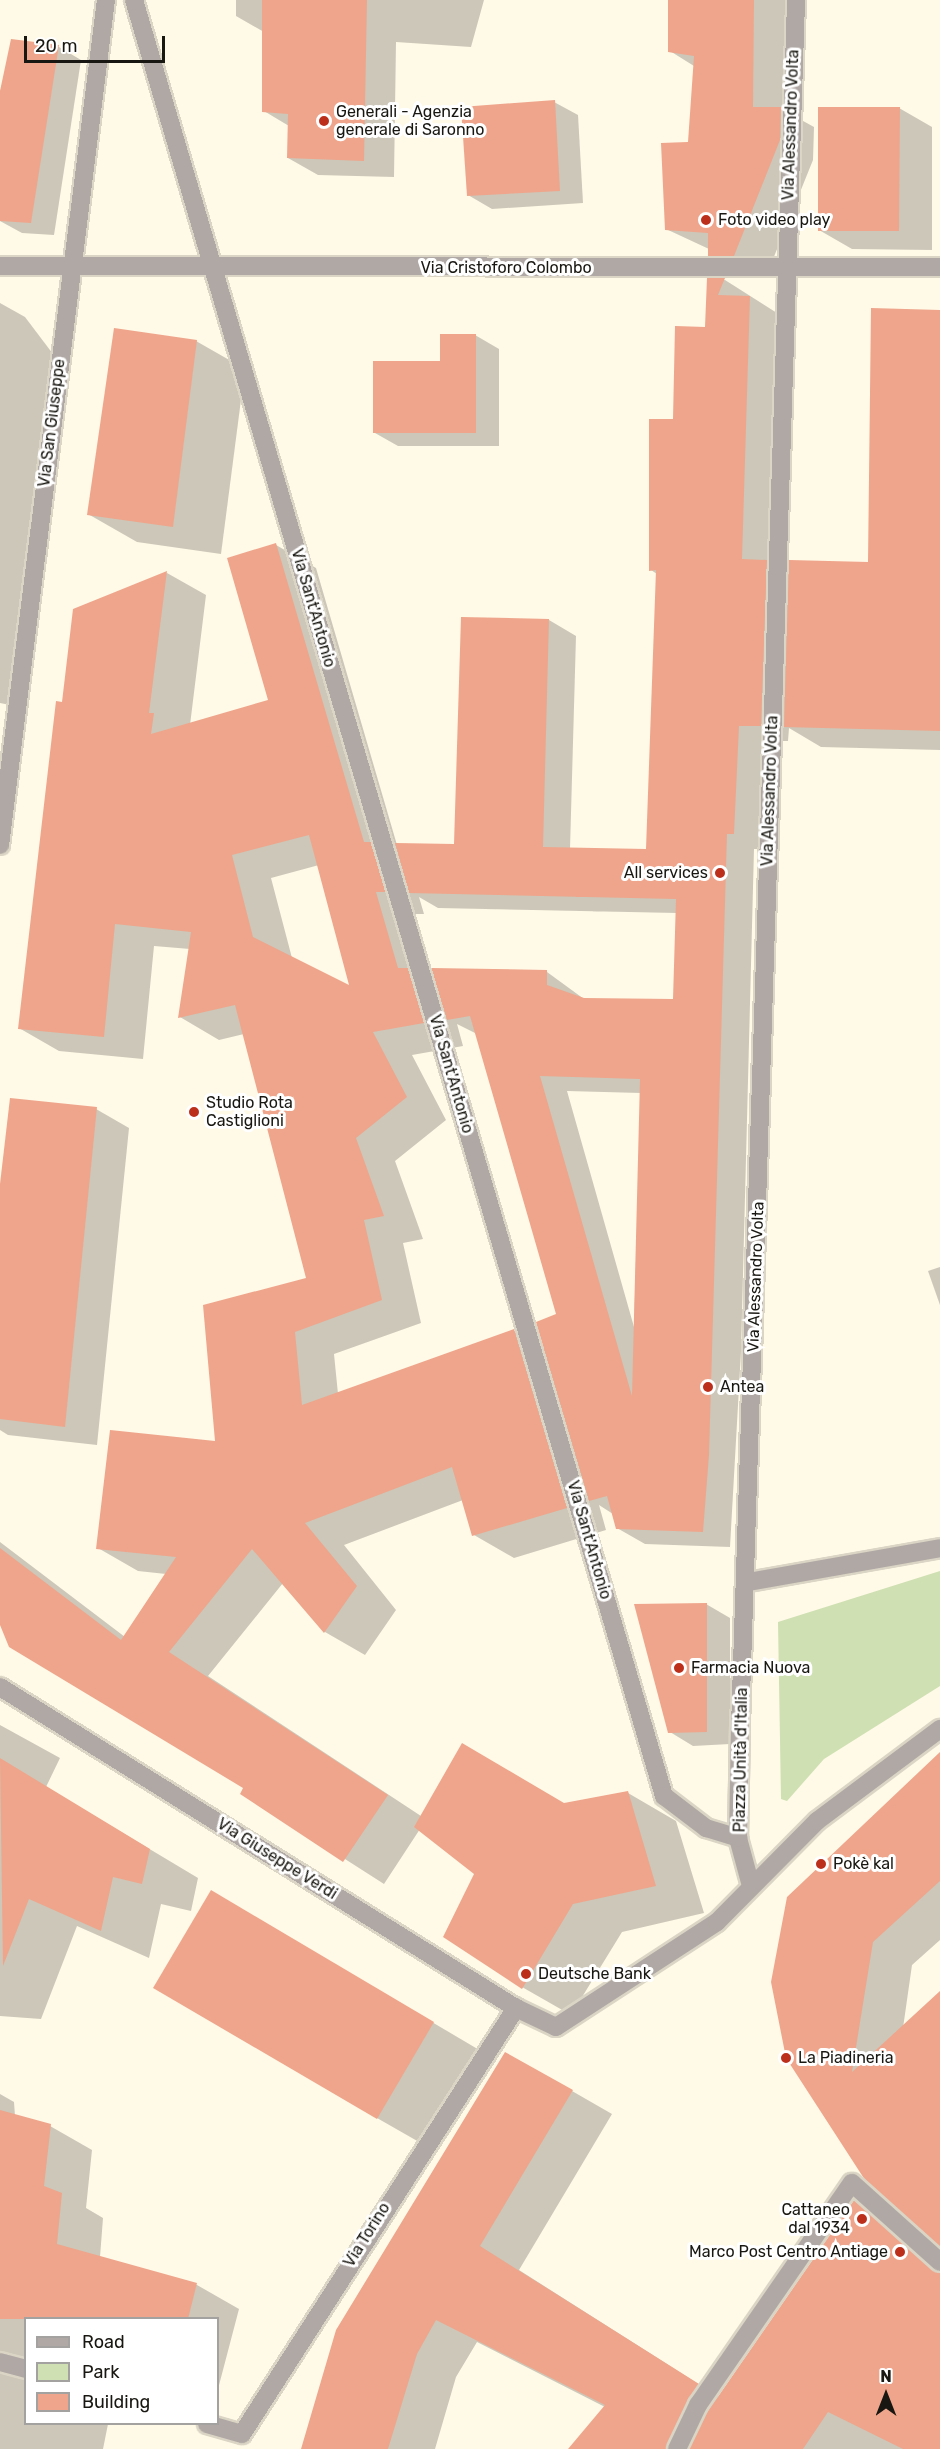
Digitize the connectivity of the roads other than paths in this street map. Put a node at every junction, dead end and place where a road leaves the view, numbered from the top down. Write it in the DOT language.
graph roads {
  1 [pos="106,0"];
  2 [pos="134,0"];
  3 [pos="796,0"];
  4 [pos="0,266"];
  5 [pos="785,267"];
  6 [pos="940,267"];
  7 [pos="71,268"];
  8 [pos="213,268"];
  9 [pos="0,845"];
  10 [pos="940,1548"];
  11 [pos="748,1582"];
  12 [pos="0,1687"];
  13 [pos="940,1729"];
  14 [pos="738,1838"];
  15 [pos="751,1886"];
  16 [pos="516,2008"];
  17 [pos="940,2262"];
  18 [pos="0,2362"];
  19 [pos="24,2368"];
  20 [pos="210,2425"];
  21 [pos="677,2449"];
  1 -- 7 [label="street, Via San Giuseppe"];
  2 -- 8 [label="street, Via Sant'Antonio"];
  3 -- 5 [label="street, Via Alessandro Volta"];
  4 -- 7 [label="street, Via Cristoforo Colombo"];
  5 -- 6 [label="street, Via Cristoforo Colombo"];
  5 -- 8 [label="street, Via Cristoforo Colombo"];
  5 -- 11 [label="street, Via Alessandro Volta"];
  7 -- 8 [label="street, Via Cristoforo Colombo"];
  7 -- 9 [label="street, Via San Giuseppe"];
  8 -- 14 [label="street, Via Sant'Antonio"];
  10 -- 11 [label="street"];
  11 -- 14 [label="street, Piazza Unità d'Italia"];
  12 -- 16 [label="street, Via Giuseppe Verdi"];
  13 -- 15 [label="street"];
  14 -- 15 [label="street, Piazza Unità d'Italia"];
  15 -- 16 [label="street, Via Giuseppe Verdi"];
  16 -- 20 [label="street, Via Torino"];
  17 -- 21 [label="street"];
  18 -- 19 [label="street"];
}
